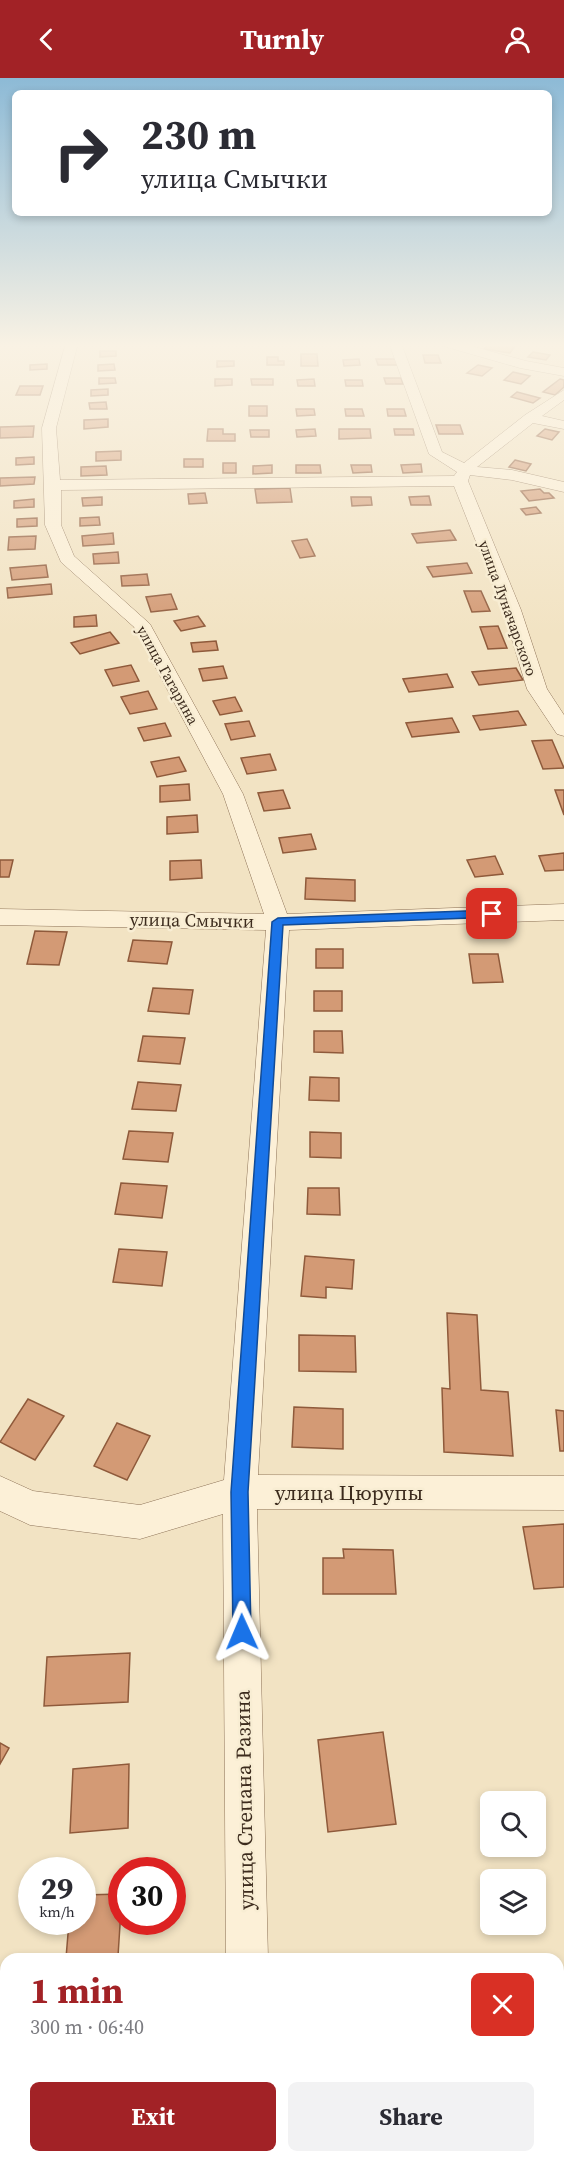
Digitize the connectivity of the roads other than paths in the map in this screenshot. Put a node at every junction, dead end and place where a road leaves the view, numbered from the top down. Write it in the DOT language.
graph roads {
  1 [pos="50,440"];
  2 [pos="431,440"];
  3 [pos="504,440"];
  4 [pos="463,475"];
  5 [pos="53,485"];
  6 [pos="564,487"];
  7 [pos="564,730"];
  8 [pos="564,912"];
  9 [pos="0,917"];
  10 [pos="278,922"];
  11 [pos="240,1492"];
  12 [pos="0,1493"];
  13 [pos="564,1493"];
  14 [pos="247,1953"];
  1 -- 5 [label="street, улица Гагарина"];
  2 -- 4 [label="street"];
  3 -- 4 [label="street"];
  4 -- 5 [label="street"];
  4 -- 6 [label="street"];
  4 -- 7 [label="street, улица Луначарского"];
  5 -- 10 [label="street, улица Гагарина"];
  8 -- 10 [label="street, улица Смычки"];
  9 -- 10 [label="street, улица Смычки"];
  10 -- 11 [label="street, улица Степана Разина"];
  11 -- 12 [label="street, улица Цюрупы"];
  11 -- 13 [label="street, улица Цюрупы"];
  11 -- 14 [label="street, улица Степана Разина"];
}
